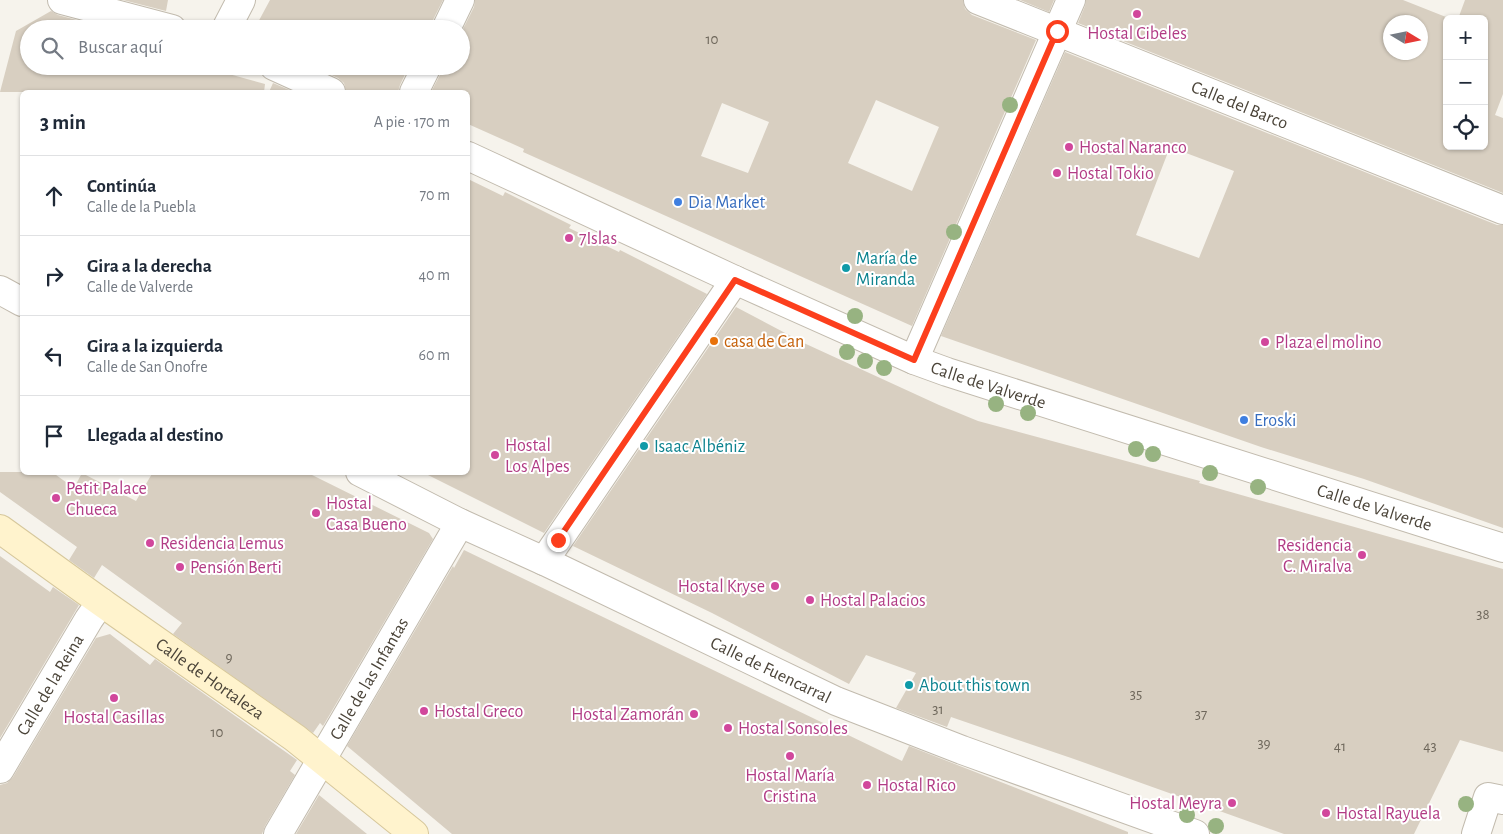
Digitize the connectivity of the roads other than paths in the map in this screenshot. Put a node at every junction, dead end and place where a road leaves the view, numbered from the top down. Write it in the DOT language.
graph roads {
  1 [pos="62,0"];
  2 [pos="241,0"];
  3 [pos="460,0"];
  4 [pos="978,0"];
  5 [pos="1071,0"];
  6 [pos="138,20"];
  7 [pos="231,20"];
  8 [pos="450,20"];
  9 [pos="1057,31"];
  10 [pos="294,75"];
  11 [pos="422,75"];
  12 [pos="327,90"];
  13 [pos="415,90"];
  14 [pos="470,157"];
  15 [pos="1503,210"];
  16 [pos="735,280"];
  17 [pos="0,290"];
  18 [pos="20,301"];
  19 [pos="914,360"];
  20 [pos="366,475"];
  21 [pos="460,523"];
  22 [pos="0,529"];
  23 [pos="1503,548"];
  24 [pos="544,561"];
  25 [pos="101,602"];
  26 [pos="322,760"];
  27 [pos="0,769"];
  28 [pos="1503,800"];
  29 [pos="1186,833"];
  30 [pos="278,834"];
  31 [pos="414,834"];
  32 [pos="1476,834"];
  1 -- 6 [label="street"];
  2 -- 7 [label="street"];
  3 -- 8 [label="street"];
  4 -- 9 [label="street, Calle del Barco"];
  5 -- 9 [label="street"];
  9 -- 15 [label="street, Calle del Barco"];
  9 -- 19 [label="street"];
  10 -- 12 [label="street"];
  11 -- 13 [label="street"];
  14 -- 16 [label="street, Calle de Valverde"];
  16 -- 19 [label="street, Calle de Valverde"];
  16 -- 24 [label="street"];
  17 -- 18 [label="street"];
  19 -- 23 [label="street, Calle de Valverde"];
  20 -- 21 [label="street, Calle de Fuencarral"];
  21 -- 24 [label="street, Calle de Fuencarral"];
  21 -- 26 [label="street, Calle de las Infantas"];
  22 -- 25 [label="street, Calle de Hortaleza"];
  24 -- 29 [label="street, Calle de Fuencarral"];
  25 -- 26 [label="street, Calle de Hortaleza"];
  25 -- 27 [label="street, Calle de la Reina"];
  26 -- 30 [label="street, Calle de las Infantas"];
  26 -- 31 [label="street, Calle de Hortaleza"];
  28 -- 32 [label="street"];
}
